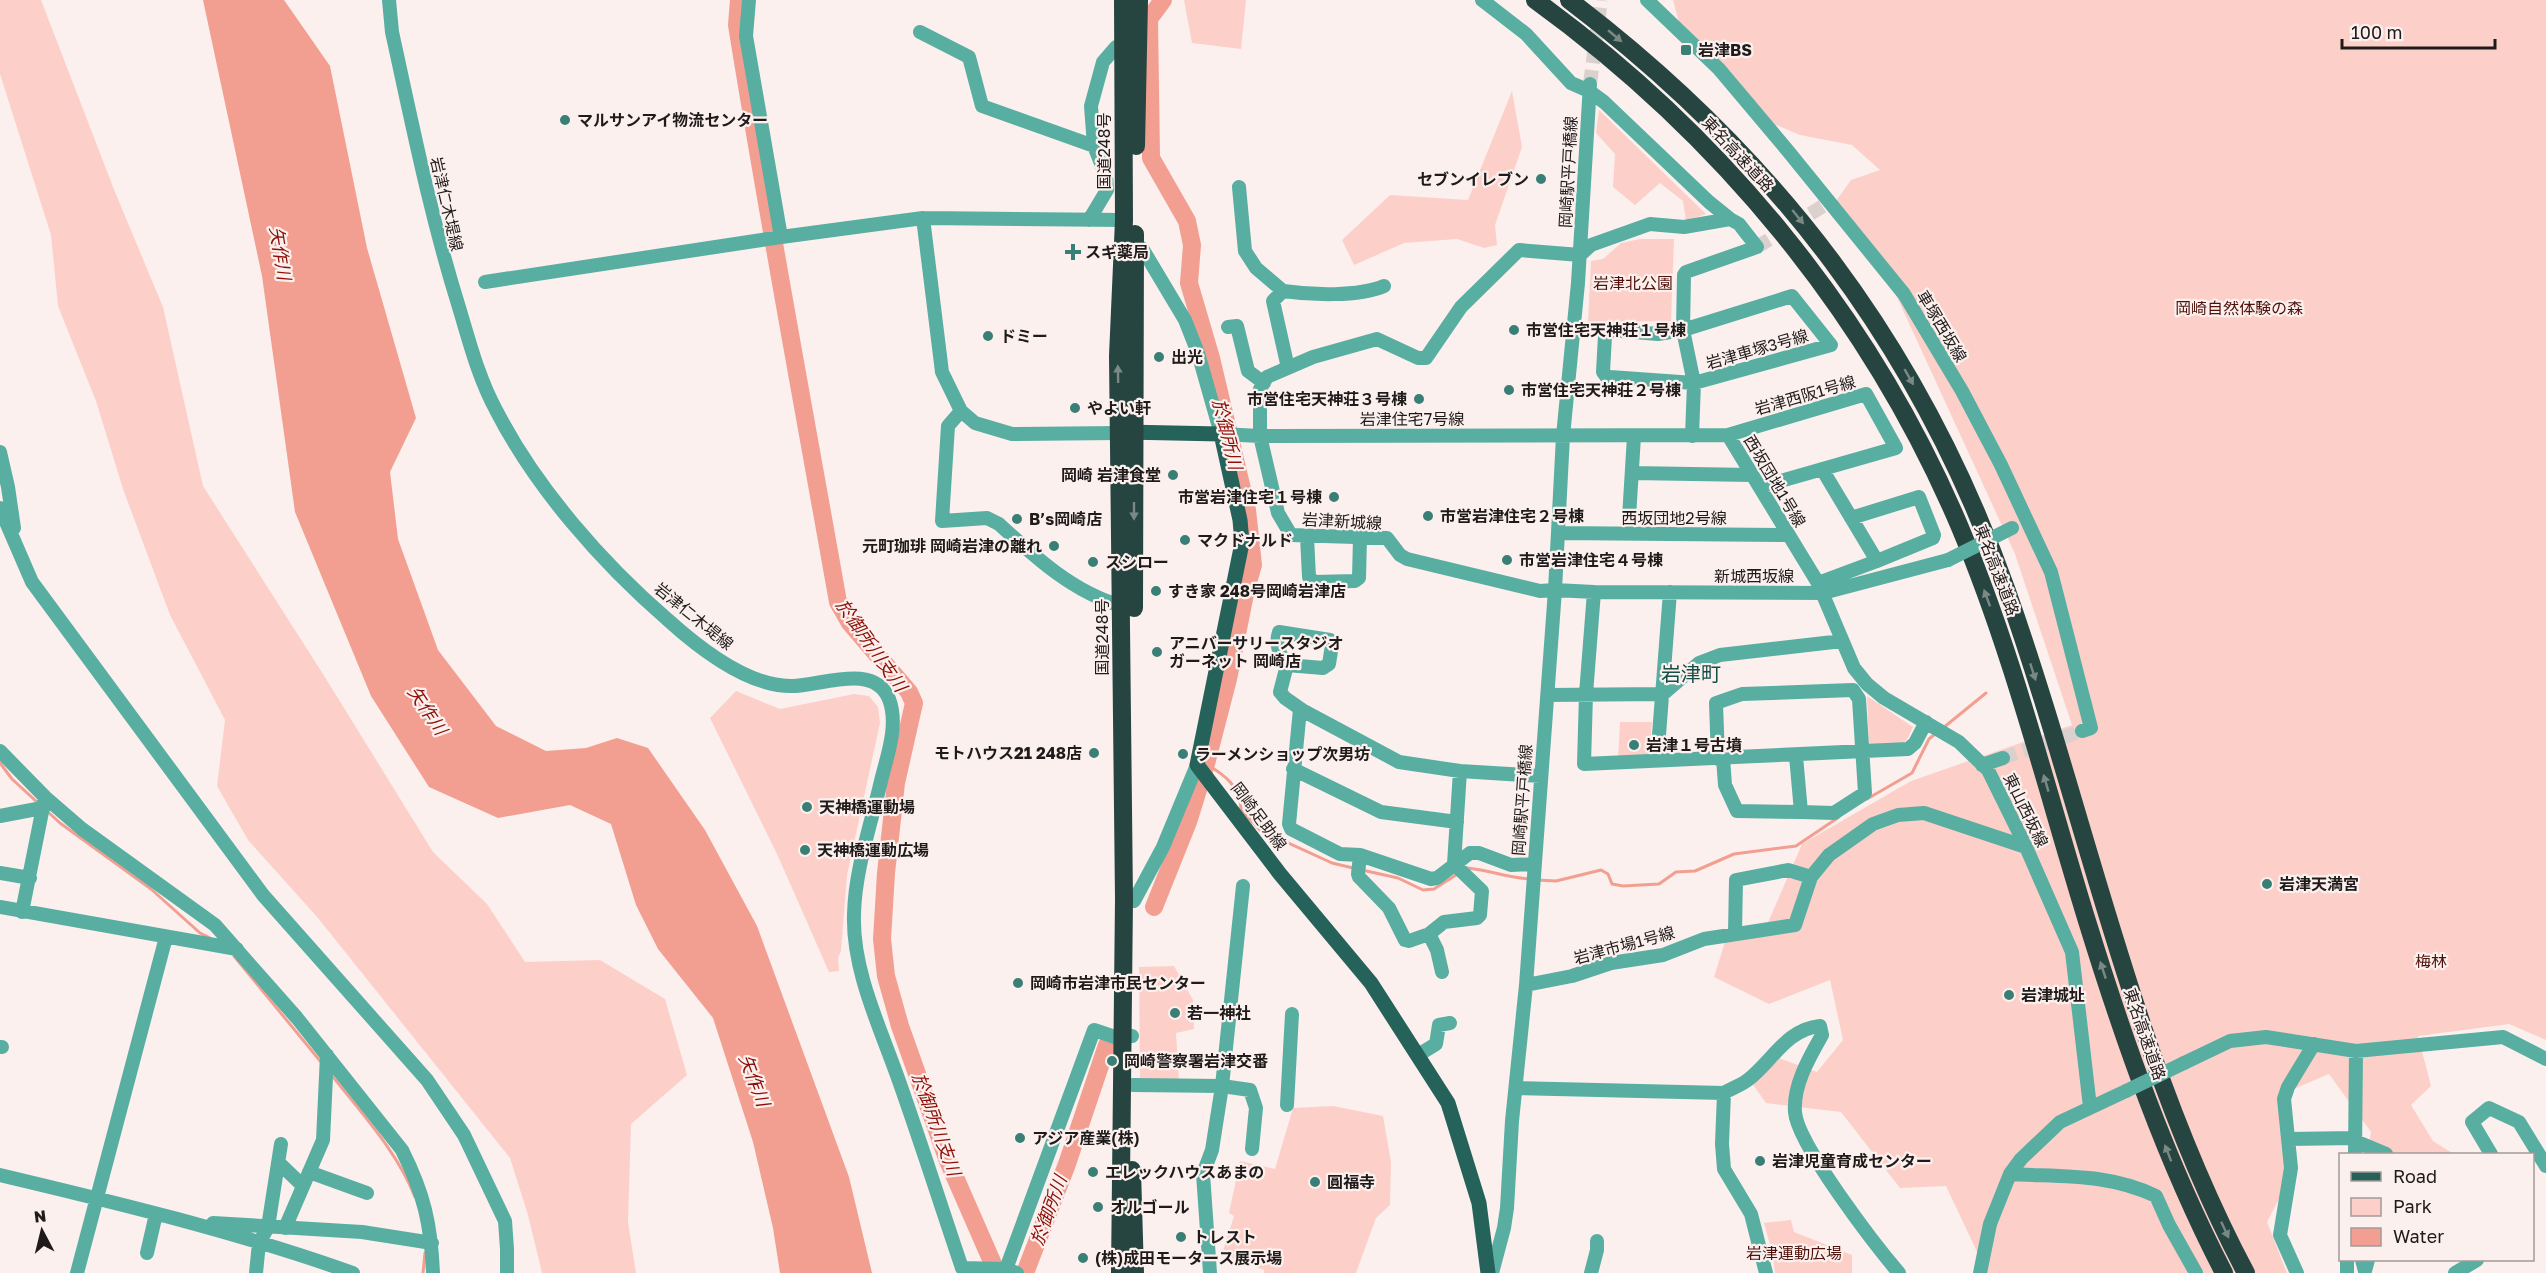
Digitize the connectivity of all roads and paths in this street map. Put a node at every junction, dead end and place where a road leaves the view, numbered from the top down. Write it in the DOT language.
graph roads {
  1 [pos="389,0"];
  2 [pos="749,0"];
  3 [pos="1123,0"];
  4 [pos="1138,0"];
  5 [pos="1482,0"];
  6 [pos="1535,0"];
  7 [pos="1569,0"];
  8 [pos="1647,0"];
  9 [pos="920,32"];
  10 [pos="1116,47"];
  11 [pos="1590,87"];
  12 [pos="1094,146"];
  13 [pos="1239,188"];
  14 [pos="923,218"];
  15 [pos="1730,219"];
  16 [pos="1089,220"];
  17 [pos="1124,220"];
  18 [pos="781,237"];
  19 [pos="1142,248"];
  20 [pos="1580,255"];
  21 [pos="485,282"];
  22 [pos="1384,286"];
  23 [pos="1283,291"];
  24 [pos="1228,327"];
  25 [pos="1683,330"];
  26 [pos="1288,368"];
  27 [pos="1264,383"];
  28 [pos="1694,383"];
  29 [pos="961,411"];
  30 [pos="1126,432"];
  31 [pos="1221,434"];
  32 [pos="1728,435"];
  33 [pos="1260,436"];
  34 [pos="1563,436"];
  35 [pos="1634,436"];
  36 [pos="1692,436"];
  37 [pos="0,452"];
  38 [pos="1822,469"];
  39 [pos="1632,473"];
  40 [pos="1756,481"];
  41 [pos="0,507"];
  42 [pos="1851,518"];
  43 [pos="2028,520"];
  44 [pos="1558,533"];
  45 [pos="1628,534"];
  46 [pos="1789,536"];
  47 [pos="1307,537"];
  48 [pos="1360,537"];
  49 [pos="16,545"];
  50 [pos="1877,561"];
  51 [pos="1821,588"];
  52 [pos="1555,590"];
  53 [pos="1594,592"];
  54 [pos="1671,592"];
  55 [pos="1122,606"];
  56 [pos="1842,641"];
  57 [pos="1287,665"];
  58 [pos="1586,694"];
  59 [pos="1663,694"];
  60 [pos="1548,696"];
  61 [pos="1305,712"];
  62 [pos="1926,722"];
  63 [pos="2082,731"];
  64 [pos="0,751"];
  65 [pos="1862,752"];
  66 [pos="1796,756"];
  67 [pos="1721,758"];
  68 [pos="2003,758"];
  69 [pos="1657,761"];
  70 [pos="1982,765"];
  71 [pos="7,769"];
  72 [pos="1293,769"];
  73 [pos="1460,771"];
  74 [pos="1202,772"];
  75 [pos="1540,776"];
  76 [pos="43,803"];
  77 [pos="1801,812"];
  78 [pos="0,816"];
  79 [pos="1457,822"];
  80 [pos="2026,847"];
  81 [pos="1360,855"];
  82 [pos="1454,864"];
  83 [pos="1534,864"];
  84 [pos="0,873"];
  85 [pos="1811,877"];
  86 [pos="30,878"];
  87 [pos="1243,886"];
  88 [pos="1134,901"];
  89 [pos="0,908"];
  90 [pos="22,912"];
  91 [pos="1735,933"];
  92 [pos="1429,934"];
  93 [pos="166,937"];
  94 [pos="237,949"];
  95 [pos="1442,972"];
  96 [pos="1526,985"];
  97 [pos="1292,1014"];
  98 [pos="1450,1023"];
  99 [pos="1126,1036"];
  100 [pos="2314,1044"];
  101 [pos="2356,1051"];
  102 [pos="327,1055"];
  103 [pos="1418,1055"];
  104 [pos="2546,1059"];
  105 [pos="1133,1085"];
  106 [pos="1222,1086"];
  107 [pos="1516,1088"];
  108 [pos="1724,1093"];
  109 [pos="1287,1105"];
  110 [pos="2090,1107"];
  111 [pos="2288,1139"];
  112 [pos="281,1144"];
  113 [pos="2355,1144"];
  114 [pos="1252,1149"];
  115 [pos="2380,1153"];
  116 [pos="2490,1153"];
  117 [pos="278,1162"];
  118 [pos="2546,1166"];
  119 [pos="309,1172"];
  120 [pos="2010,1174"];
  121 [pos="0,1175"];
  122 [pos="303,1186"];
  123 [pos="367,1193"];
  124 [pos="98,1198"];
  125 [pos="156,1214"];
  126 [pos="176,1219"];
  127 [pos="268,1227"];
  128 [pos="285,1228"];
  129 [pos="1597,1241"];
  130 [pos="432,1243"];
  131 [pos="259,1244"];
  132 [pos="507,1249"];
  133 [pos="147,1253"];
  134 [pos="2362,1261"];
  135 [pos="2368,1261"];
  136 [pos="2475,1261"];
  137 [pos="1013,1271"];
  138 [pos="77,1273"];
  139 [pos="256,1273"];
  140 [pos="353,1273"];
  141 [pos="433,1273"];
  142 [pos="507,1273"];
  143 [pos="515,1273"];
  144 [pos="1120,1273"];
  145 [pos="1135,1273"];
  146 [pos="1210,1273"];
  147 [pos="1490,1273"];
  148 [pos="1591,1273"];
  149 [pos="1766,1273"];
  150 [pos="1899,1273"];
  151 [pos="1980,1273"];
  152 [pos="2196,1273"];
  153 [pos="2224,1273"];
  154 [pos="2246,1273"];
  155 [pos="2297,1273"];
  156 [pos="2455,1273"];
  1 -- 137 [label="street, 岩津仁木堤線"];
  2 -- 18 [label="street"];
  3 -- 17 [label="highway, 国道248号"];
  4 -- 30 [label="highway, 国道248号"];
  5 -- 11 [label="street"];
  153 -- 6 [label="highway, 東名高速道路, one-way"];
  7 -- 154 [label="highway, 東名高速道路, one-way"];
  8 -- 43 [label="street, 車塚西坂線"];
  9 -- 12 [label="street"];
  10 -- 12 [label="street"];
  11 -- 15 [label="street"];
  11 -- 20 [label="street, 岡崎駅平戸橋線"];
  12 -- 16 [label="street"];
  13 -- 23 [label="street"];
  14 -- 16 [label="street"];
  14 -- 18 [label="street"];
  14 -- 29 [label="street"];
  15 -- 20 [label="street"];
  15 -- 25 [label="street"];
  16 -- 17 [label="street"];
  30 -- 17 [label="highway, 国道248号, one-way"];
  18 -- 21 [label="street"];
  19 -- 31 [label="street"];
  20 -- 26 [label="street"];
  20 -- 34 [label="street, 岡崎駅平戸橋線"];
  22 -- 23 [label="street"];
  23 -- 26 [label="street"];
  24 -- 27 [label="street"];
  25 -- 28 [label="street"];
  25 -- 28 [label="street"];
  25 -- 28 [label="street, 岩津車塚3号線"];
  26 -- 27 [label="street"];
  27 -- 33 [label="street, 岩津新城線"];
  28 -- 36 [label="street"];
  29 -- 30 [label="street"];
  29 -- 55 [label="street"];
  30 -- 31 [label="main road"];
  30 -- 55 [label="highway, 国道248号"];
  30 -- 88 [label="highway, 国道248号, one-way"];
  31 -- 33 [label="street, 岩津住宅7号線"];
  31 -- 74 [label="main road"];
  32 -- 36 [label="street, 西坂団地1号線"];
  32 -- 38 [label="street, 岩津西阪1号線"];
  32 -- 40 [label="street, 西坂団地1号線"];
  33 -- 34 [label="street, 岩津住宅7号線"];
  33 -- 47 [label="street, 岩津新城線"];
  34 -- 35 [label="street, 西坂団地1号線"];
  34 -- 44 [label="street, 岡崎駅平戸橋線"];
  35 -- 36 [label="street, 西坂団地1号線"];
  35 -- 39 [label="street"];
  37 -- 49 [label="street"];
  38 -- 40 [label="street"];
  38 -- 42 [label="street"];
  39 -- 40 [label="street"];
  39 -- 45 [label="street"];
  40 -- 46 [label="street, 西坂団地1号線"];
  41 -- 49 [label="street"];
  42 -- 50 [label="street"];
  42 -- 50 [label="street"];
  43 -- 51 [label="street, 新城西坂線, bridge"];
  43 -- 63 [label="street, 車塚西坂線"];
  44 -- 45 [label="street, 西坂団地2号線"];
  44 -- 52 [label="street, 岡崎駅平戸橋線"];
  45 -- 46 [label="street, 西坂団地2号線"];
  46 -- 51 [label="street, 西坂団地1号線"];
  47 -- 48 [label="street, 岩津新城線"];
  47 -- 48 [label="street"];
  48 -- 52 [label="street, 岩津新城線"];
  49 -- 132 [label="street"];
  50 -- 51 [label="street"];
  51 -- 54 [label="street, 新城西坂線"];
  51 -- 56 [label="street, 東山西坂線"];
  52 -- 53 [label="street, 新城西坂線"];
  52 -- 60 [label="street, 岡崎駅平戸橋線"];
  53 -- 54 [label="street, 新城西坂線"];
  53 -- 58 [label="street"];
  54 -- 59 [label="street"];
  55 -- 99 [label="highway, 国道248号"];
  56 -- 59 [label="street"];
  56 -- 62 [label="street, 東山西坂線"];
  57 -- 61 [label="street"];
  58 -- 59 [label="street"];
  58 -- 60 [label="street"];
  58 -- 69 [label="street"];
  59 -- 69 [label="street"];
  60 -- 75 [label="street, 岡崎駅平戸橋線"];
  61 -- 72 [label="street"];
  61 -- 73 [label="street"];
  62 -- 65 [label="street"];
  62 -- 70 [label="street, 東山西坂線"];
  64 -- 71 [label="street"];
  65 -- 66 [label="street"];
  65 -- 67 [label="street"];
  65 -- 77 [label="street"];
  66 -- 67 [label="street"];
  66 -- 77 [label="street"];
  67 -- 69 [label="street"];
  67 -- 77 [label="street"];
  68 -- 70 [label="street"];
  70 -- 80 [label="street, 東山西坂線"];
  71 -- 76 [label="street"];
  72 -- 79 [label="street"];
  72 -- 81 [label="street"];
  73 -- 75 [label="street"];
  73 -- 79 [label="street"];
  74 -- 88 [label="street"];
  74 -- 103 [label="main road, 岡崎足助線"];
  75 -- 83 [label="street, 岡崎駅平戸橋線"];
  76 -- 78 [label="street"];
  76 -- 86 [label="street"];
  76 -- 94 [label="street"];
  79 -- 82 [label="street"];
  80 -- 85 [label="street, 岩津市場1号線"];
  80 -- 110 [label="street, 東山西坂線"];
  81 -- 82 [label="street"];
  81 -- 92 [label="street"];
  82 -- 83 [label="street"];
  82 -- 92 [label="street"];
  83 -- 96 [label="street, 岡崎駅平戸橋線"];
  84 -- 86 [label="street"];
  85 -- 91 [label="street, 岩津市場1号線"];
  85 -- 91 [label="street"];
  86 -- 90 [label="street"];
  87 -- 106 [label="street"];
  88 -- 99 [label="highway, 国道248号"];
  89 -- 90 [label="street"];
  90 -- 93 [label="street"];
  91 -- 96 [label="street, 岩津市場1号線"];
  92 -- 95 [label="street"];
  93 -- 94 [label="street"];
  93 -- 124 [label="street"];
  94 -- 102 [label="street"];
  96 -- 107 [label="street, 岡崎駅平戸橋線"];
  97 -- 109 [label="street"];
  98 -- 103 [label="street"];
  99 -- 105 [label="highway, 国道248号"];
  99 -- 137 [label="street, 岩津仁木堤線"];
  99 -- 144 [label="highway, 国道248号"];
  100 -- 101 [label="street"];
  100 -- 110 [label="street, bridge"];
  100 -- 111 [label="street"];
  101 -- 104 [label="street"];
  101 -- 113 [label="street"];
  102 -- 119 [label="street"];
  102 -- 130 [label="street"];
  103 -- 147 [label="main road, 岡崎足助線"];
  105 -- 106 [label="street"];
  105 -- 145 [label="highway, 国道248号"];
  106 -- 114 [label="street"];
  106 -- 146 [label="street"];
  107 -- 108 [label="street"];
  107 -- 147 [label="street, 岡崎駅平戸橋線"];
  108 -- 149 [label="street"];
  108 -- 150 [label="street"];
  110 -- 120 [label="street"];
  111 -- 113 [label="street"];
  111 -- 155 [label="street"];
  112 -- 117 [label="street"];
  113 -- 115 [label="street"];
  116 -- 118 [label="street"];
  117 -- 122 [label="street"];
  117 -- 127 [label="street"];
  119 -- 122 [label="street"];
  119 -- 123 [label="street"];
  120 -- 151 [label="street"];
  120 -- 152 [label="street"];
  121 -- 124 [label="street"];
  122 -- 128 [label="street"];
  124 -- 125 [label="street"];
  124 -- 138 [label="street"];
  125 -- 126 [label="street"];
  125 -- 133 [label="street"];
  126 -- 127 [label="street"];
  126 -- 131 [label="street"];
  127 -- 128 [label="street"];
  127 -- 131 [label="street"];
  128 -- 130 [label="street"];
  129 -- 148 [label="street"];
  130 -- 141 [label="street"];
  131 -- 139 [label="street"];
  131 -- 140 [label="street"];
  132 -- 142 [label="street"];
  132 -- 143 [label="street"];
  134 -- 135 [label="street"];
  136 -- 156 [label="street"];
}
